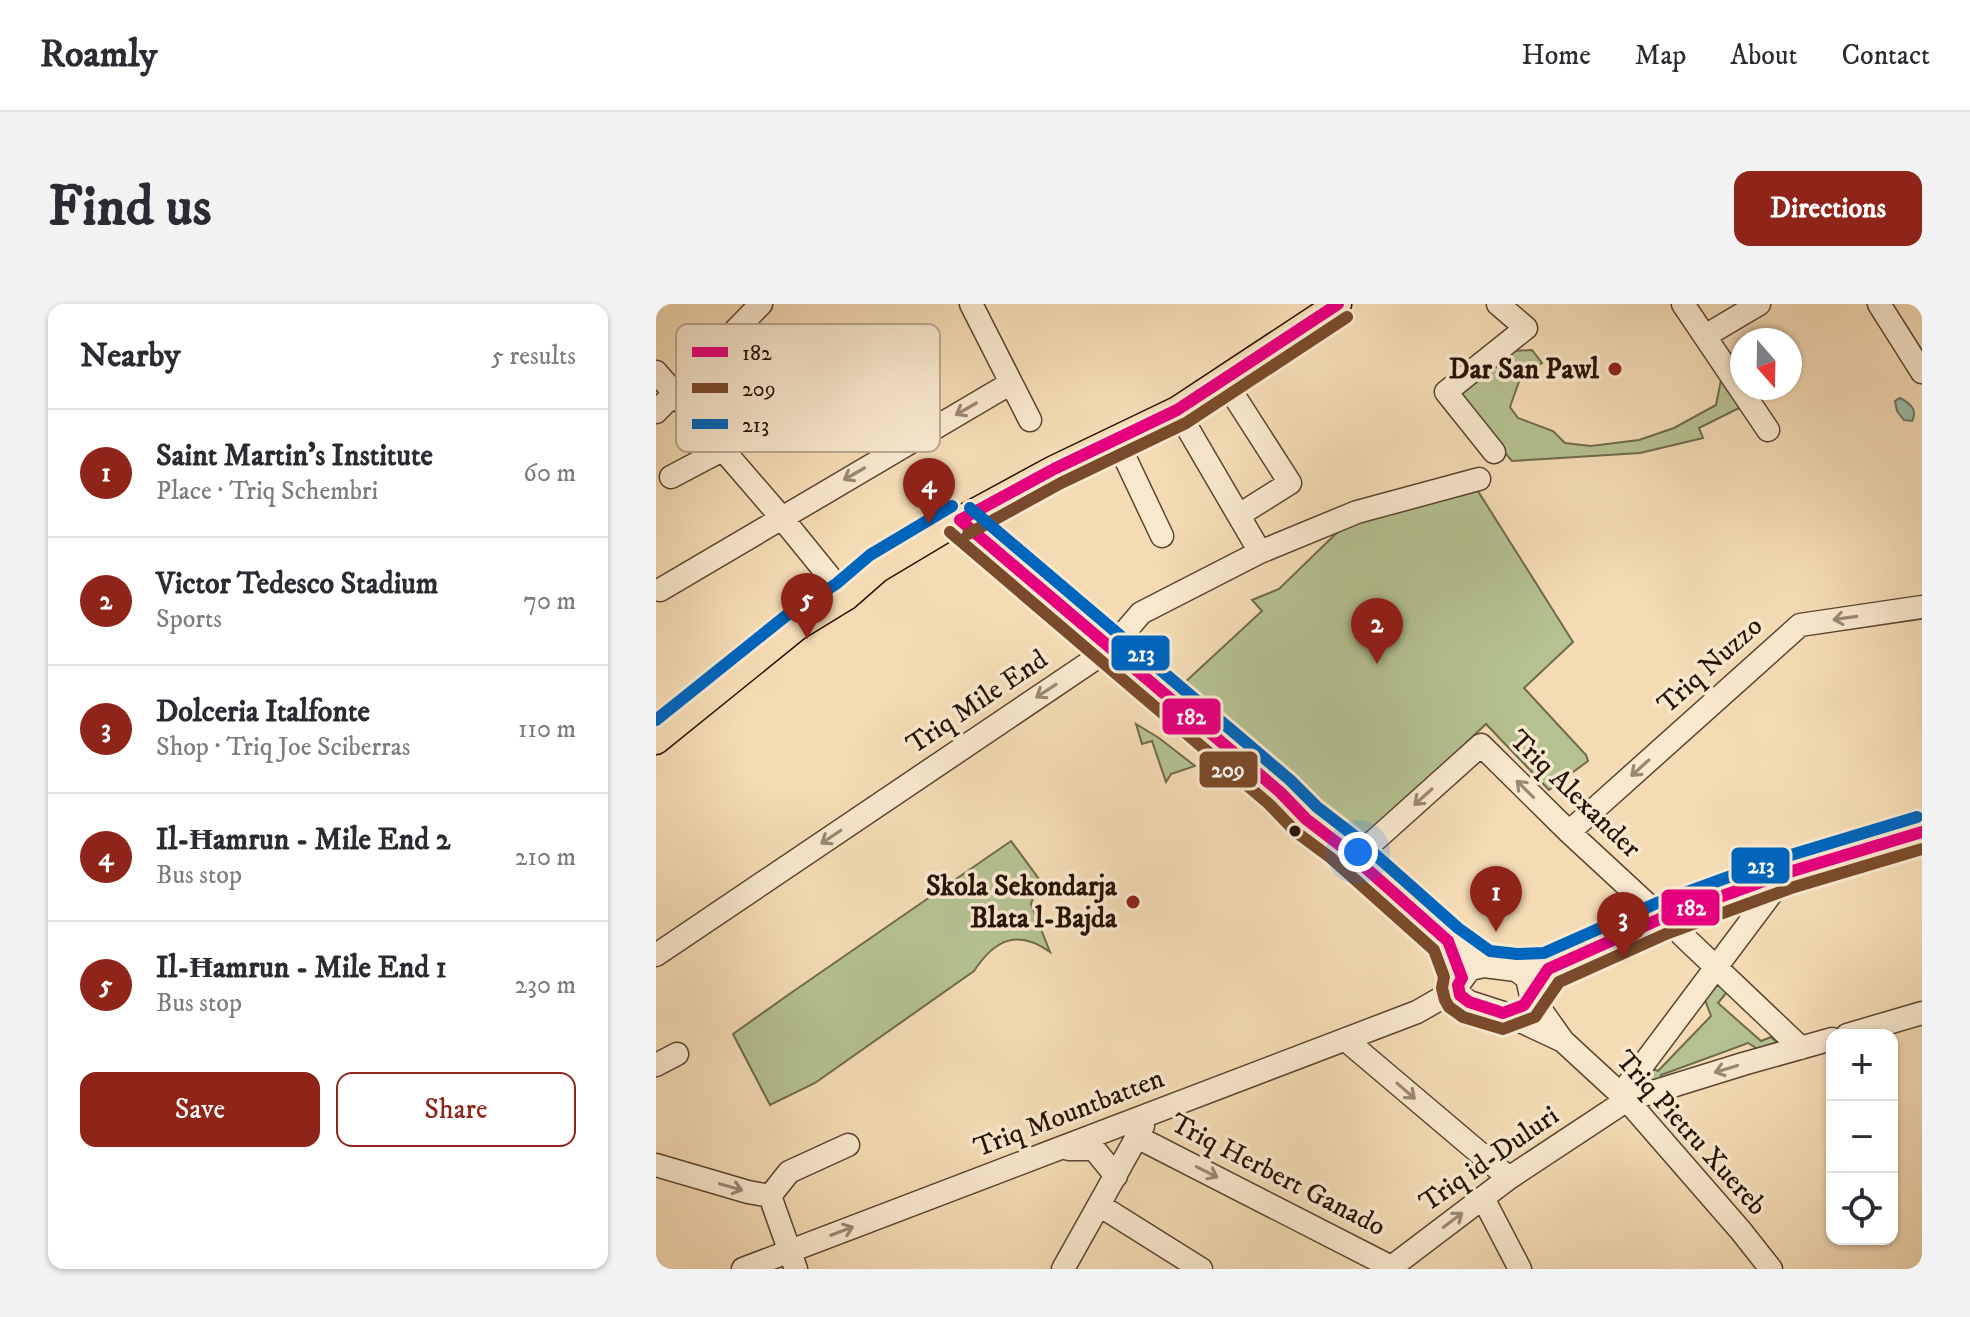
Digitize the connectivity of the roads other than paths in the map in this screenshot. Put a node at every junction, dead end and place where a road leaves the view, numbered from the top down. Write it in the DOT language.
graph roads {
  1 [pos="761,304"];
  2 [pos="971,304"];
  3 [pos="1498,304"];
  4 [pos="1683,304"];
  5 [pos="1759,304"];
  6 [pos="1879,304"];
  7 [pos="1334,305"];
  8 [pos="741,324"];
  9 [pos="1705,336"];
  10 [pos="656,372"];
  11 [pos="1922,372"];
  12 [pos="1224,380"];
  13 [pos="1011,383"];
  14 [pos="676,390"];
  15 [pos="673,393"];
  16 [pos="676,396"];
  17 [pos="1177,410"];
  18 [pos="656,412"];
  19 [pos="1030,420"];
  20 [pos="940,424"];
  21 [pos="1768,430"];
  22 [pos="1117,441"];
  23 [pos="718,452"];
  24 [pos="724,452"];
  25 [pos="891,452"];
  26 [pos="1494,452"];
  27 [pos="671,477"];
  28 [pos="1479,479"];
  29 [pos="1239,515"];
  30 [pos="781,517"];
  31 [pos="960,520"];
  32 [pos="1162,536"];
  33 [pos="1260,552"];
  34 [pos="660,590"];
  35 [pos="846,597"];
  36 [pos="1922,607"];
  37 [pos="1111,648"];
  38 [pos="656,741"];
  39 [pos="1569,832"];
  40 [pos="1922,832"];
  41 [pos="1354,859"];
  42 [pos="1786,873"];
  43 [pos="1662,918"];
  44 [pos="1682,935"];
  45 [pos="1448,941"];
  46 [pos="656,955"];
  47 [pos="1484,966"];
  48 [pos="1716,967"];
  49 [pos="1548,969"];
  50 [pos="1516,970"];
  51 [pos="1463,988"];
  52 [pos="1531,996"];
  53 [pos="1503,1013"];
  54 [pos="1922,1013"];
  55 [pos="1867,1029"];
  56 [pos="1346,1040"];
  57 [pos="1563,1041"];
  58 [pos="1826,1041"];
  59 [pos="1801,1048"];
  60 [pos="677,1054"];
  61 [pos="656,1065"];
  62 [pos="1624,1097"];
  63 [pos="1150,1114"];
  64 [pos="1137,1137"];
  65 [pos="848,1145"];
  66 [pos="1060,1148"];
  67 [pos="656,1165"];
  68 [pos="1116,1176"];
  69 [pos="1509,1178"];
  70 [pos="770,1196"];
  71 [pos="1483,1198"];
  72 [pos="1099,1205"];
  73 [pos="793,1260"];
  74 [pos="1171,1261"];
  75 [pos="1390,1268"];
  76 [pos="743,1269"];
  77 [pos="1063,1269"];
  78 [pos="1201,1269"];
  79 [pos="1520,1269"];
  80 [pos="1771,1269"];
  1 -- 8 [label="street"];
  2 -- 13 [label="street"];
  3 -- 26 [label="street"];
  4 -- 9 [label="street"];
  5 -- 9 [label="street"];
  6 -- 11 [label="street"];
  7 -- 12 [label="main road"];
  9 -- 21 [label="street"];
  10 -- 15 [label="street"];
  12 -- 17 [label="main road"];
  12 -- 29 [label="street"];
  13 -- 19 [label="street"];
  13 -- 20 [label="street, one-way"];
  14 -- 15 [label="street"];
  15 -- 16 [label="street"];
  15 -- 18 [label="street"];
  17 -- 22 [label="main road"];
  17 -- 29 [label="street"];
  22 -- 31 [label="main road"];
  22 -- 32 [label="street"];
  23 -- 27 [label="street"];
  24 -- 30 [label="street"];
  25 -- 30 [label="street, one-way"];
  28 -- 33 [label="street, Triq Mile End"];
  29 -- 33 [label="street"];
  30 -- 34 [label="street"];
  30 -- 35 [label="street"];
  31 -- 35 [label="main road"];
  31 -- 37 [label="street"];
  33 -- 37 [label="street, Triq Mile End"];
  35 -- 38 [label="main road"];
  36 -- 39 [label="street, Triq Nuzzo, one-way"];
  37 -- 41 [label="street"];
  37 -- 46 [label="street, Triq Mile End, one-way"];
  39 -- 41 [label="street, Triq Alexander, one-way"];
  39 -- 43 [label="street, Triq Alexander"];
  40 -- 42 [label="street"];
  41 -- 45 [label="street"];
  42 -- 43 [label="street"];
  42 -- 48 [label="street"];
  43 -- 49 [label="street"];
  44 -- 48 [label="street"];
  45 -- 47 [label="street"];
  45 -- 51 [label="street"];
  47 -- 50 [label="street"];
  47 -- 51 [label="street"];
  48 -- 59 [label="street"];
  48 -- 62 [label="street"];
  49 -- 50 [label="street"];
  49 -- 52 [label="street"];
  50 -- 52 [label="street, Triq Pietru Xuereb"];
  51 -- 53 [label="street, Triq Pietru Xuereb"];
  51 -- 56 [label="street, Triq Mountbatten"];
  52 -- 53 [label="street"];
  52 -- 57 [label="street, Triq Pietru Xuereb"];
  53 -- 57 [label="street, Triq Pietru Xuereb"];
  54 -- 55 [label="street"];
  56 -- 63 [label="street, Triq Mountbatten"];
  56 -- 69 [label="street, one-way"];
  57 -- 62 [label="street, Triq Pietru Xuereb"];
  58 -- 59 [label="street"];
  59 -- 62 [label="street, one-way"];
  60 -- 61 [label="street"];
  62 -- 69 [label="street, Triq id-Duluri"];
  62 -- 80 [label="street, Triq Pietru Xuereb"];
  63 -- 64 [label="street"];
  63 -- 66 [label="street, Triq Mountbatten"];
  64 -- 68 [label="street"];
  64 -- 75 [label="street, Triq Herbert Ganado, one-way"];
  65 -- 70 [label="street"];
  66 -- 68 [label="street"];
  73 -- 66 [label="street, Triq Mountbatten, one-way"];
  67 -- 70 [label="street, one-way"];
  68 -- 72 [label="street"];
  69 -- 71 [label="street, Triq id-Duluri"];
  70 -- 73 [label="street"];
  75 -- 71 [label="street, Triq id-Duluri, one-way"];
  71 -- 79 [label="street"];
  72 -- 74 [label="street"];
  72 -- 77 [label="street"];
  73 -- 76 [label="street, Triq Mountbatten"];
  74 -- 78 [label="street"];
}
